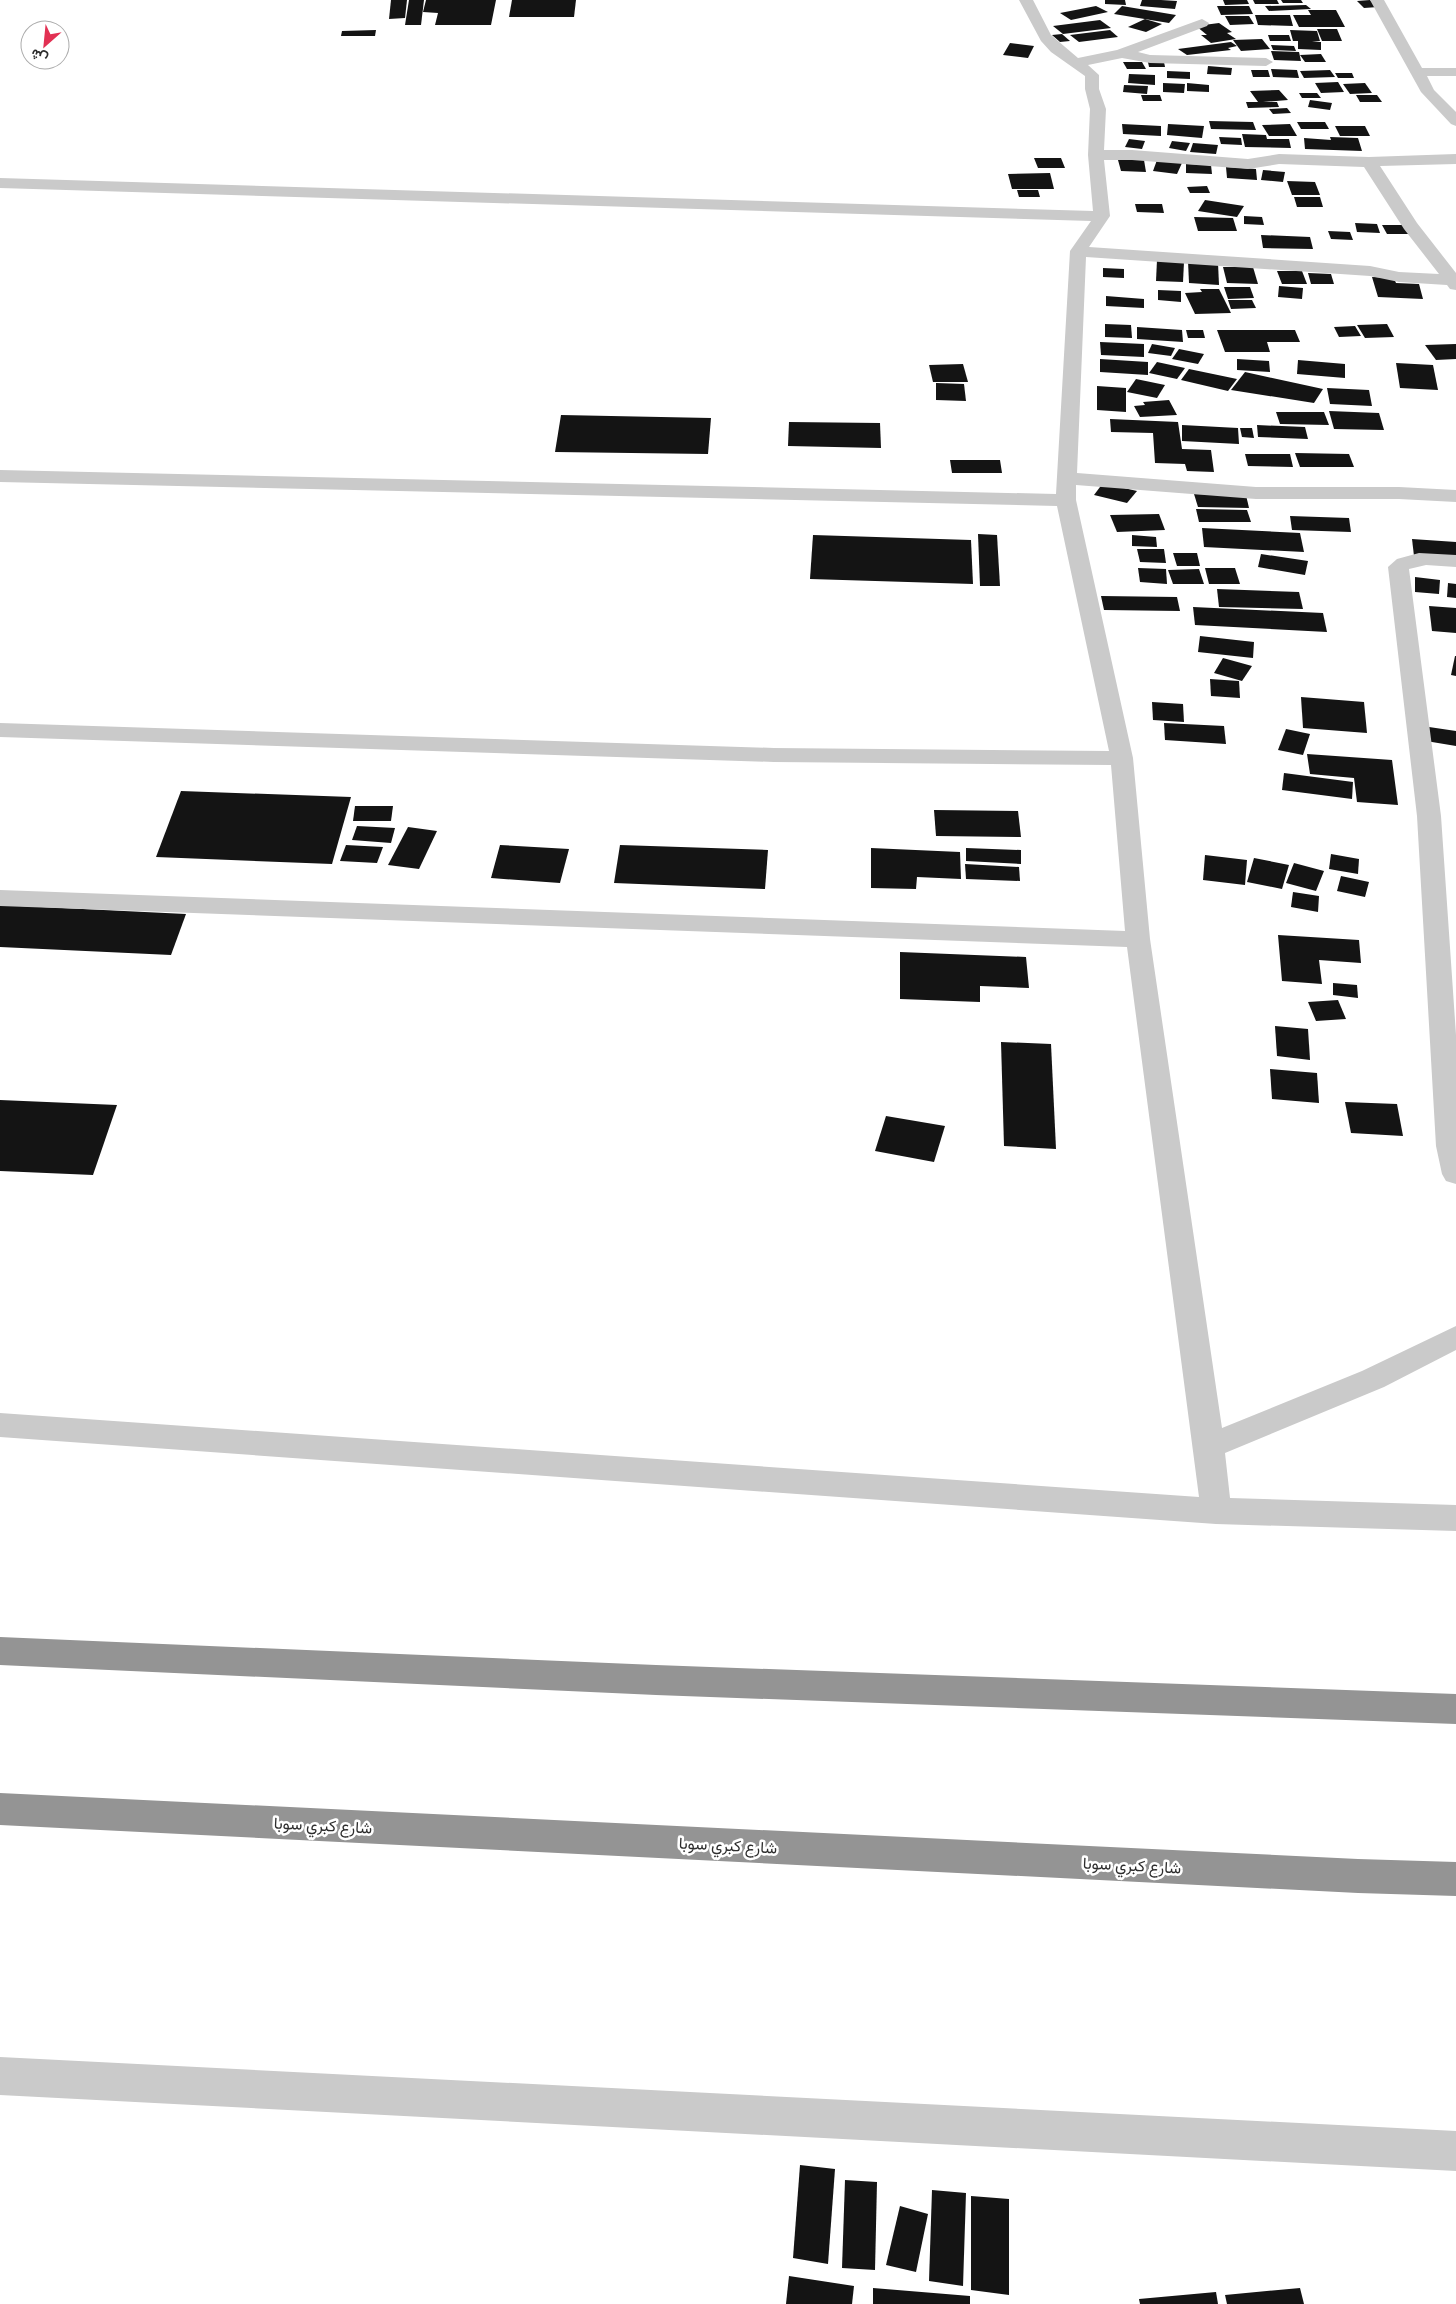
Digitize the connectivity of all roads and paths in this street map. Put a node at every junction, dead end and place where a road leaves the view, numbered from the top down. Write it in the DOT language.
graph roads {
  1 [pos="1026,0"];
  2 [pos="1377,0"];
  3 [pos="1202,23"];
  4 [pos="1122,54"];
  5 [pos="1078,62"];
  6 [pos="1266,62"];
  7 [pos="1417,72"];
  8 [pos="1456,72"];
  9 [pos="1456,121"];
  10 [pos="1096,155"];
  11 [pos="1456,159"];
  12 [pos="1369,162"];
  13 [pos="0,184"];
  14 [pos="1102,216"];
  15 [pos="1078,251"];
  16 [pos="1455,283"];
  17 [pos="0,476"];
  18 [pos="1066,489"];
  19 [pos="1456,496"];
  20 [pos="1456,561"];
  21 [pos="0,730"];
  22 [pos="1122,758"];
  23 [pos="0,898"];
  24 [pos="1138,939"];
  25 [pos="1456,1174"];
  26 [pos="1456,1337"];
  27 [pos="0,1425"];
  28 [pos="1209,1446"];
  29 [pos="1216,1510"];
  30 [pos="1456,1518"];
  31 [pos="0,1651"];
  32 [pos="1456,1709"];
  33 [pos="0,1809"];
  34 [pos="1456,1879"];
  35 [pos="0,2076"];
  36 [pos="1456,2151"];
  1 -- 5 [label="street"];
  2 -- 7 [label="street"];
  3 -- 4 [label="street"];
  4 -- 5 [label="street"];
  4 -- 6 [label="street"];
  5 -- 10 [label="street"];
  7 -- 8 [label="street"];
  7 -- 9 [label="street"];
  10 -- 12 [label="street"];
  10 -- 14 [label="street"];
  11 -- 12 [label="street"];
  12 -- 16 [label="street"];
  13 -- 14 [label="street"];
  14 -- 15 [label="street"];
  15 -- 16 [label="street"];
  15 -- 18 [label="street"];
  17 -- 18 [label="street"];
  18 -- 19 [label="street"];
  18 -- 22 [label="street"];
  20 -- 25 [label="street"];
  21 -- 22 [label="street"];
  22 -- 24 [label="street"];
  23 -- 24 [label="street"];
  24 -- 28 [label="street"];
  26 -- 28 [label="street"];
  27 -- 29 [label="street"];
  28 -- 29 [label="street"];
  29 -- 30 [label="street"];
  31 -- 32 [label="highway"];
  33 -- 34 [label="highway, شارع كبري سوبا"];
  35 -- 36 [label="street"];
}
